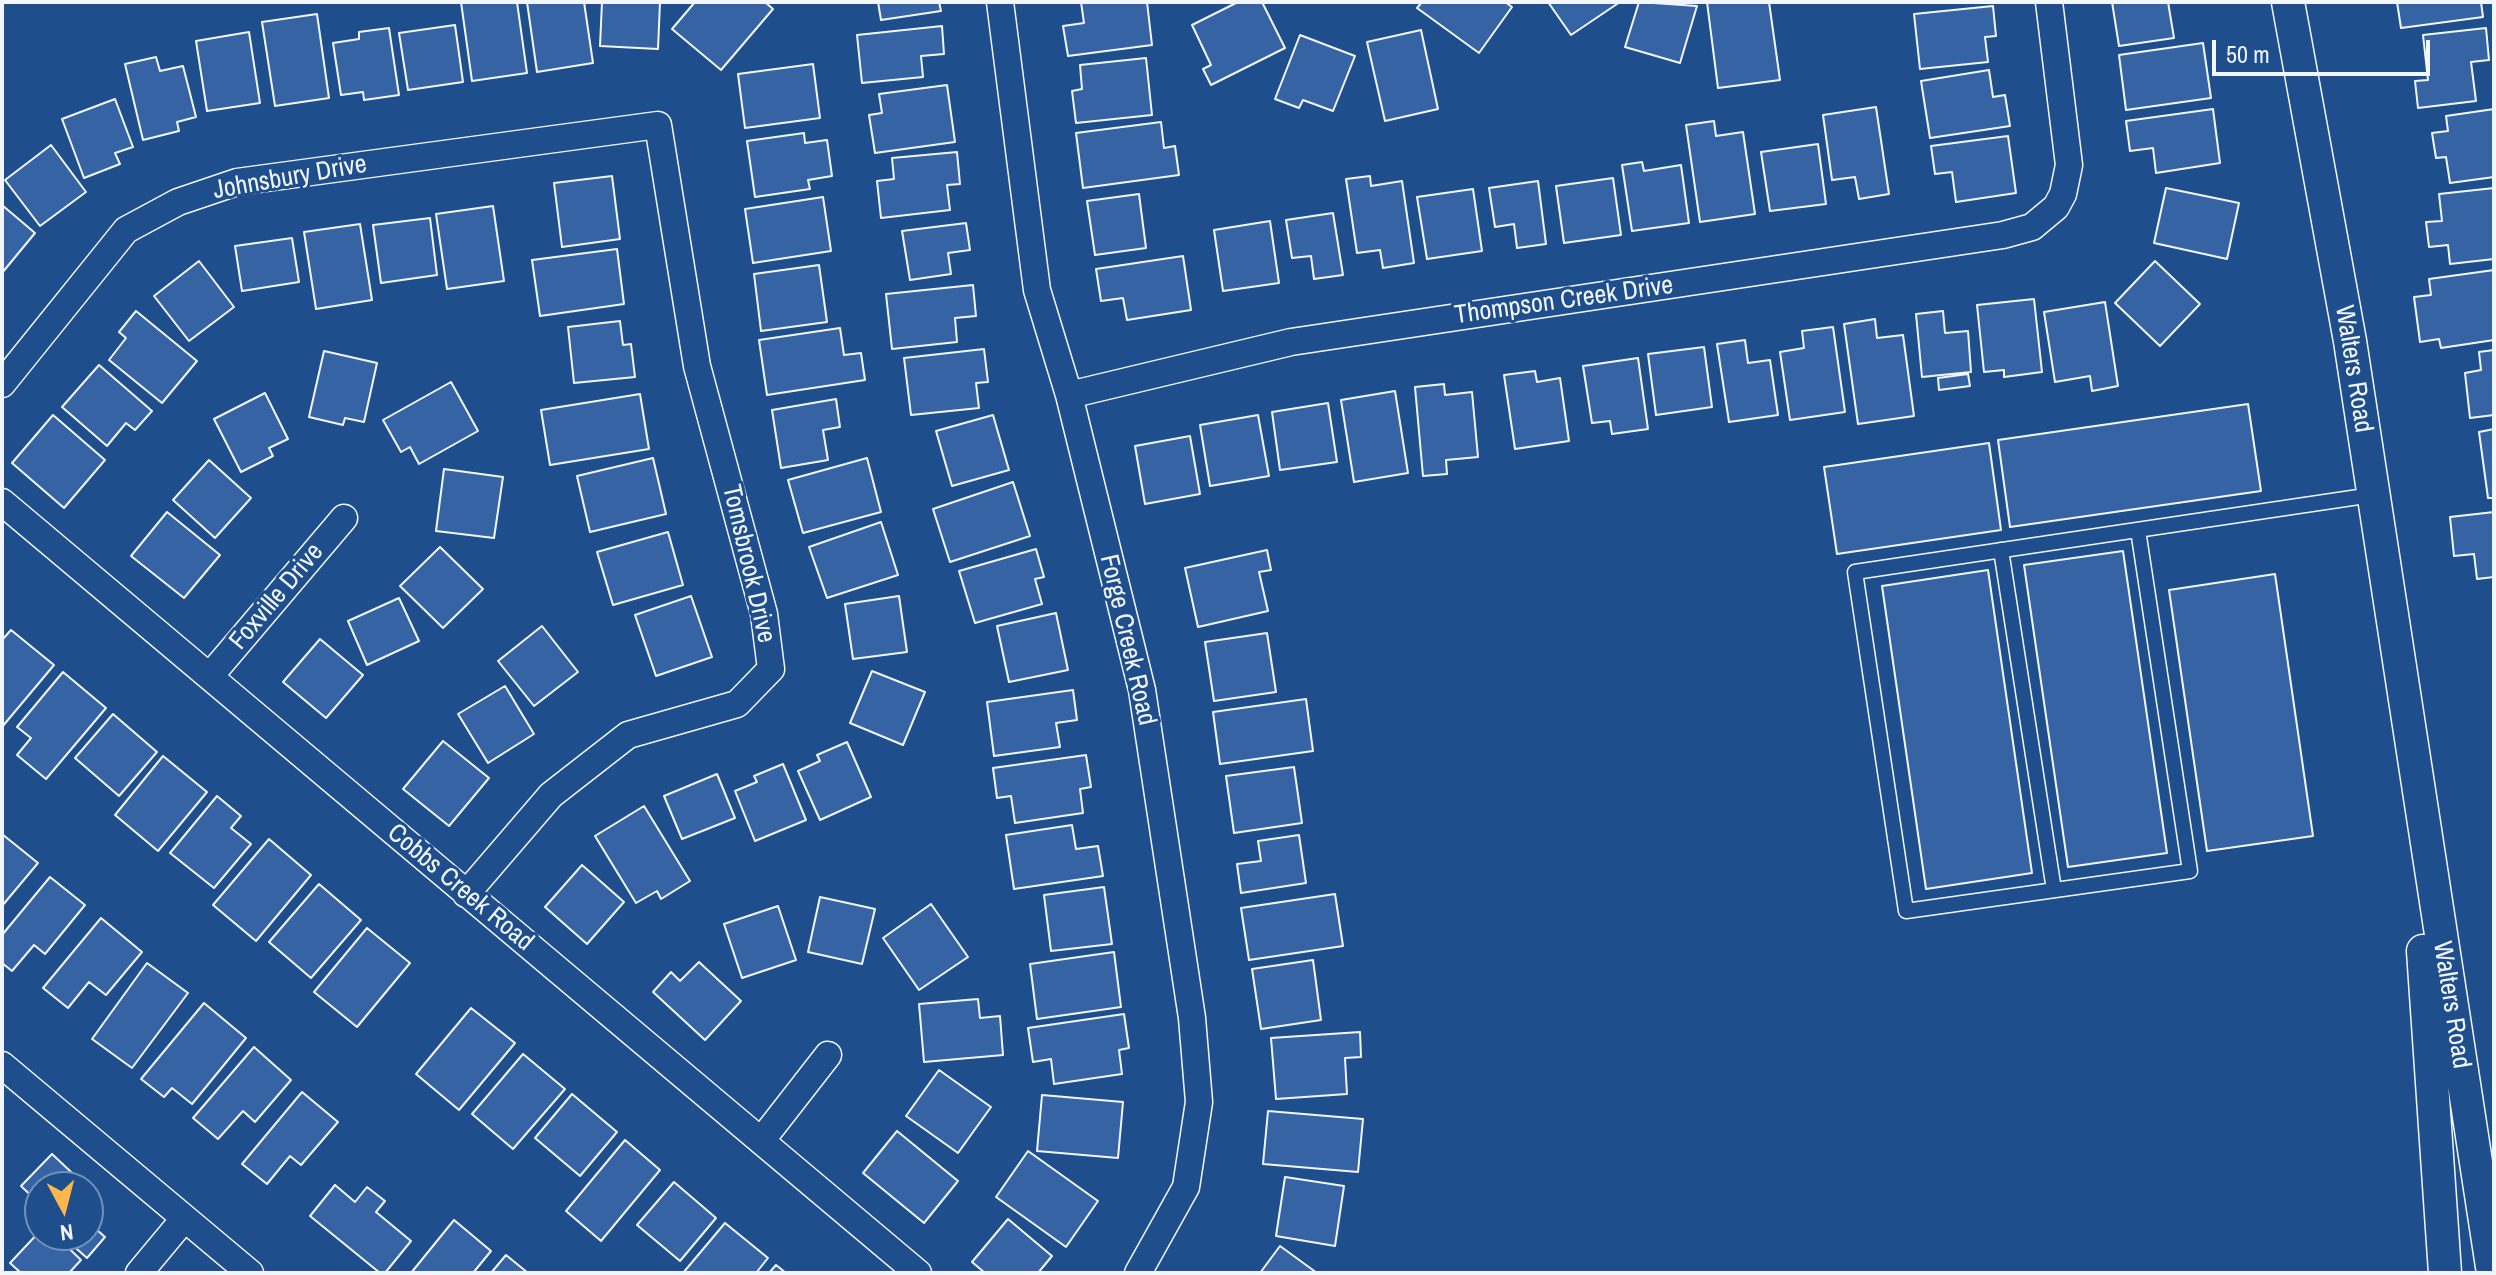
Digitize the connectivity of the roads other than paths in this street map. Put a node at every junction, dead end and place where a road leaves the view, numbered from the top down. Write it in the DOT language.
graph roads {
  1 [pos="1000,2"];
  2 [pos="2049,2"];
  3 [pos="2288,2"];
  4 [pos="658,125"];
  5 [pos="2,384"];
  6 [pos="1069,395"];
  7 [pos="2372,495"];
  8 [pos="2,502"];
  9 [pos="344,518"];
  10 [pos="2138,530"];
  11 [pos="2001,550"];
  12 [pos="210,676"];
  13 [pos="2408,737"];
  14 [pos="2054,890"];
  15 [pos="466,894"];
  16 [pos="828,1055"];
  17 [pos="2,1065"];
  18 [pos="761,1141"];
  19 [pos="184,1219"];
  20 [pos="139,1273"];
  21 [pos="250,1273"];
  22 [pos="918,1273"];
  23 [pos="1138,1273"];
  24 [pos="2445,1273"];
  25 [pos="2493,1273"];
  1 -- 6 [label="street, Forge Creek Road"];
  2 -- 6 [label="street, Thompson Creek Drive"];
  3 -- 7 [label="street, Walters Road"];
  4 -- 5 [label="street, Johnsbury Drive"];
  4 -- 15 [label="street, Tomsbrook Drive"];
  6 -- 23 [label="street, Forge Creek Road"];
  7 -- 10 [label="lane"];
  7 -- 13 [label="street, Walters Road"];
  8 -- 12 [label="street, Cobbs Creek Road"];
  9 -- 12 [label="street, Foxville Drive"];
  10 -- 11 [label="lane"];
  10 -- 14 [label="lane"];
  11 -- 14 [label="lane"];
  11 -- 14 [label="lane"];
  12 -- 15 [label="street, Cobbs Creek Road"];
  13 -- 24 [label="street, Walters Road"];
  13 -- 25 [label="street, Walters Road"];
  15 -- 18 [label="street, Cobbs Creek Road"];
  16 -- 18 [label="street"];
  17 -- 19 [label="street"];
  18 -- 22 [label="street, Cobbs Creek Road"];
  19 -- 20 [label="street"];
  19 -- 21 [label="street"];
}
